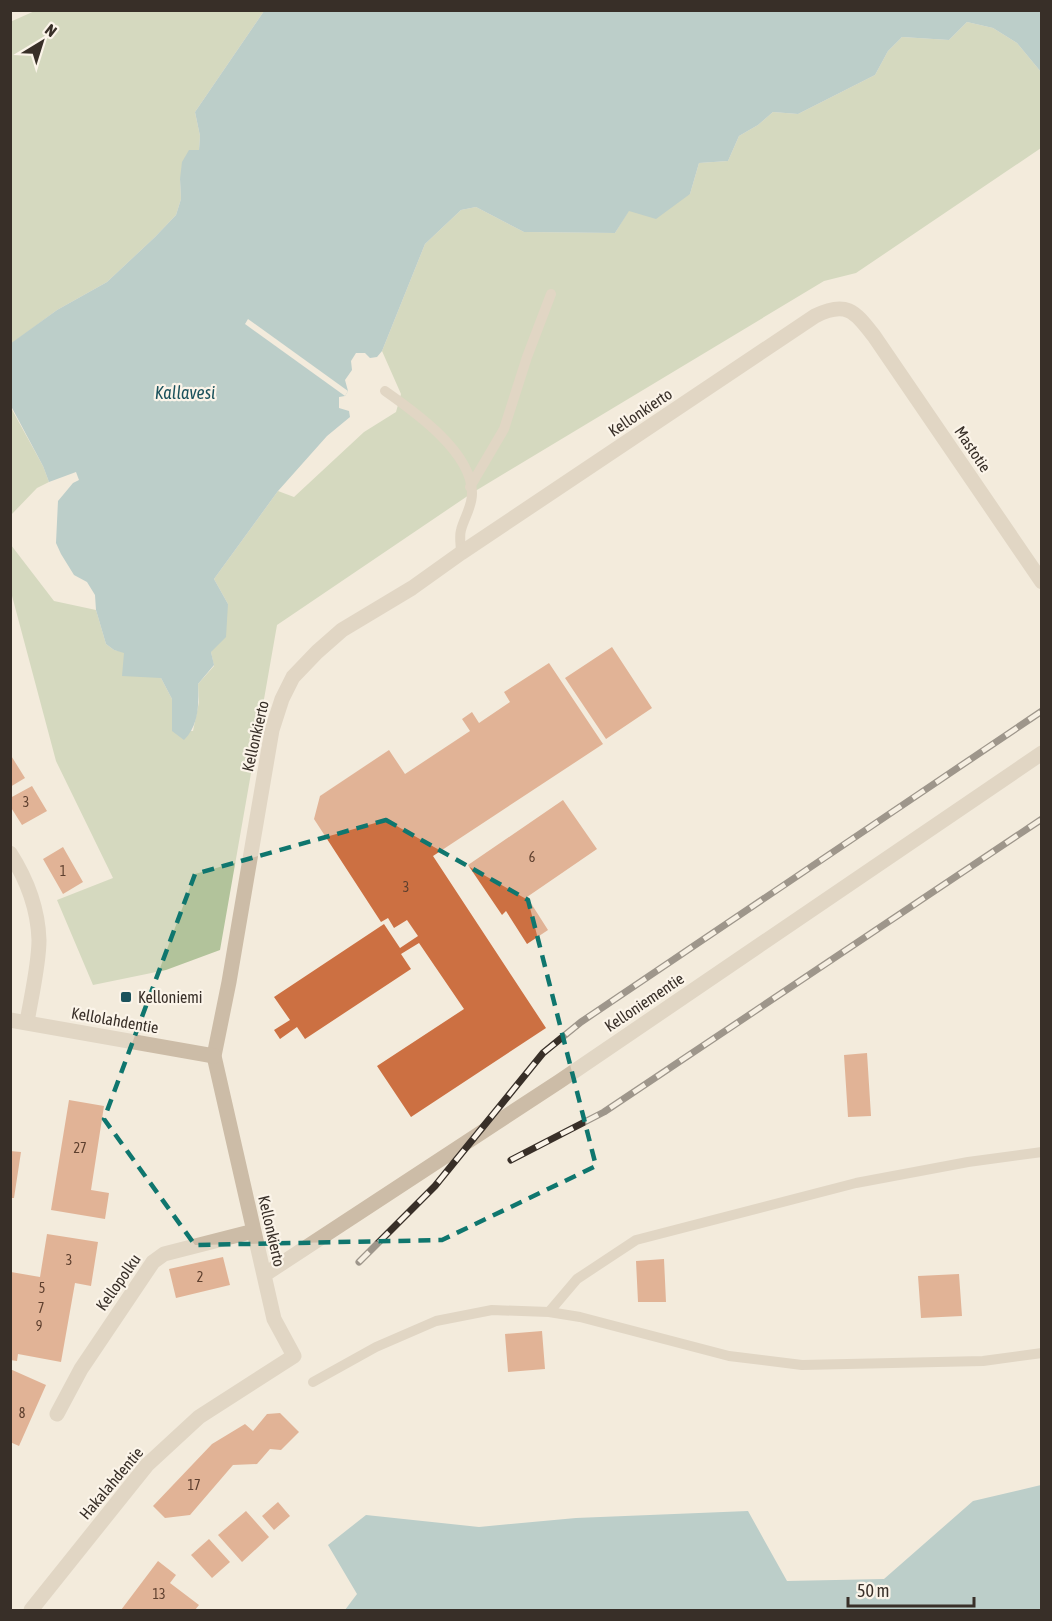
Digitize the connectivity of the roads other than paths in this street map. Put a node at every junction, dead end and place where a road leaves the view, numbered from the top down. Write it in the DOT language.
graph roads {
  1 [pos="551,294"];
  2 [pos="874,336"];
  3 [pos="385,391"];
  4 [pos="470,487"];
  5 [pos="461,553"];
  6 [pos="1039,574"];
  7 [pos="1041,753"];
  8 [pos="10,853"];
  9 [pos="10,1020"];
  10 [pos="27,1022"];
  11 [pos="214,1056"];
  12 [pos="1041,1152"];
  13 [pos="254,1232"];
  14 [pos="264,1275"];
  15 [pos="549,1312"];
  16 [pos="1041,1353"];
  17 [pos="294,1356"];
  18 [pos="313,1382"];
  19 [pos="57,1414"];
  20 [pos="31,1611"];
  1 -- 4 [label="lane"];
  2 -- 5 [label="street, Kellonkierto"];
  2 -- 6 [label="street, Mastotie"];
  3 -- 4 [label="lane"];
  4 -- 5 [label="lane"];
  5 -- 11 [label="street, Kellonkierto"];
  7 -- 14 [label="street, Kelloniementie"];
  8 -- 10 [label="street"];
  9 -- 10 [label="street, Kellolahdentie"];
  10 -- 11 [label="street, Kellolahdentie"];
  11 -- 13 [label="street, Kellonkierto"];
  12 -- 15 [label="lane"];
  13 -- 14 [label="street, Kellonkierto"];
  13 -- 19 [label="street, Kellopolku"];
  14 -- 17 [label="street, Kellonkierto"];
  15 -- 16 [label="lane"];
  15 -- 18 [label="lane"];
  17 -- 20 [label="street, Hakalahdentie"];
}
